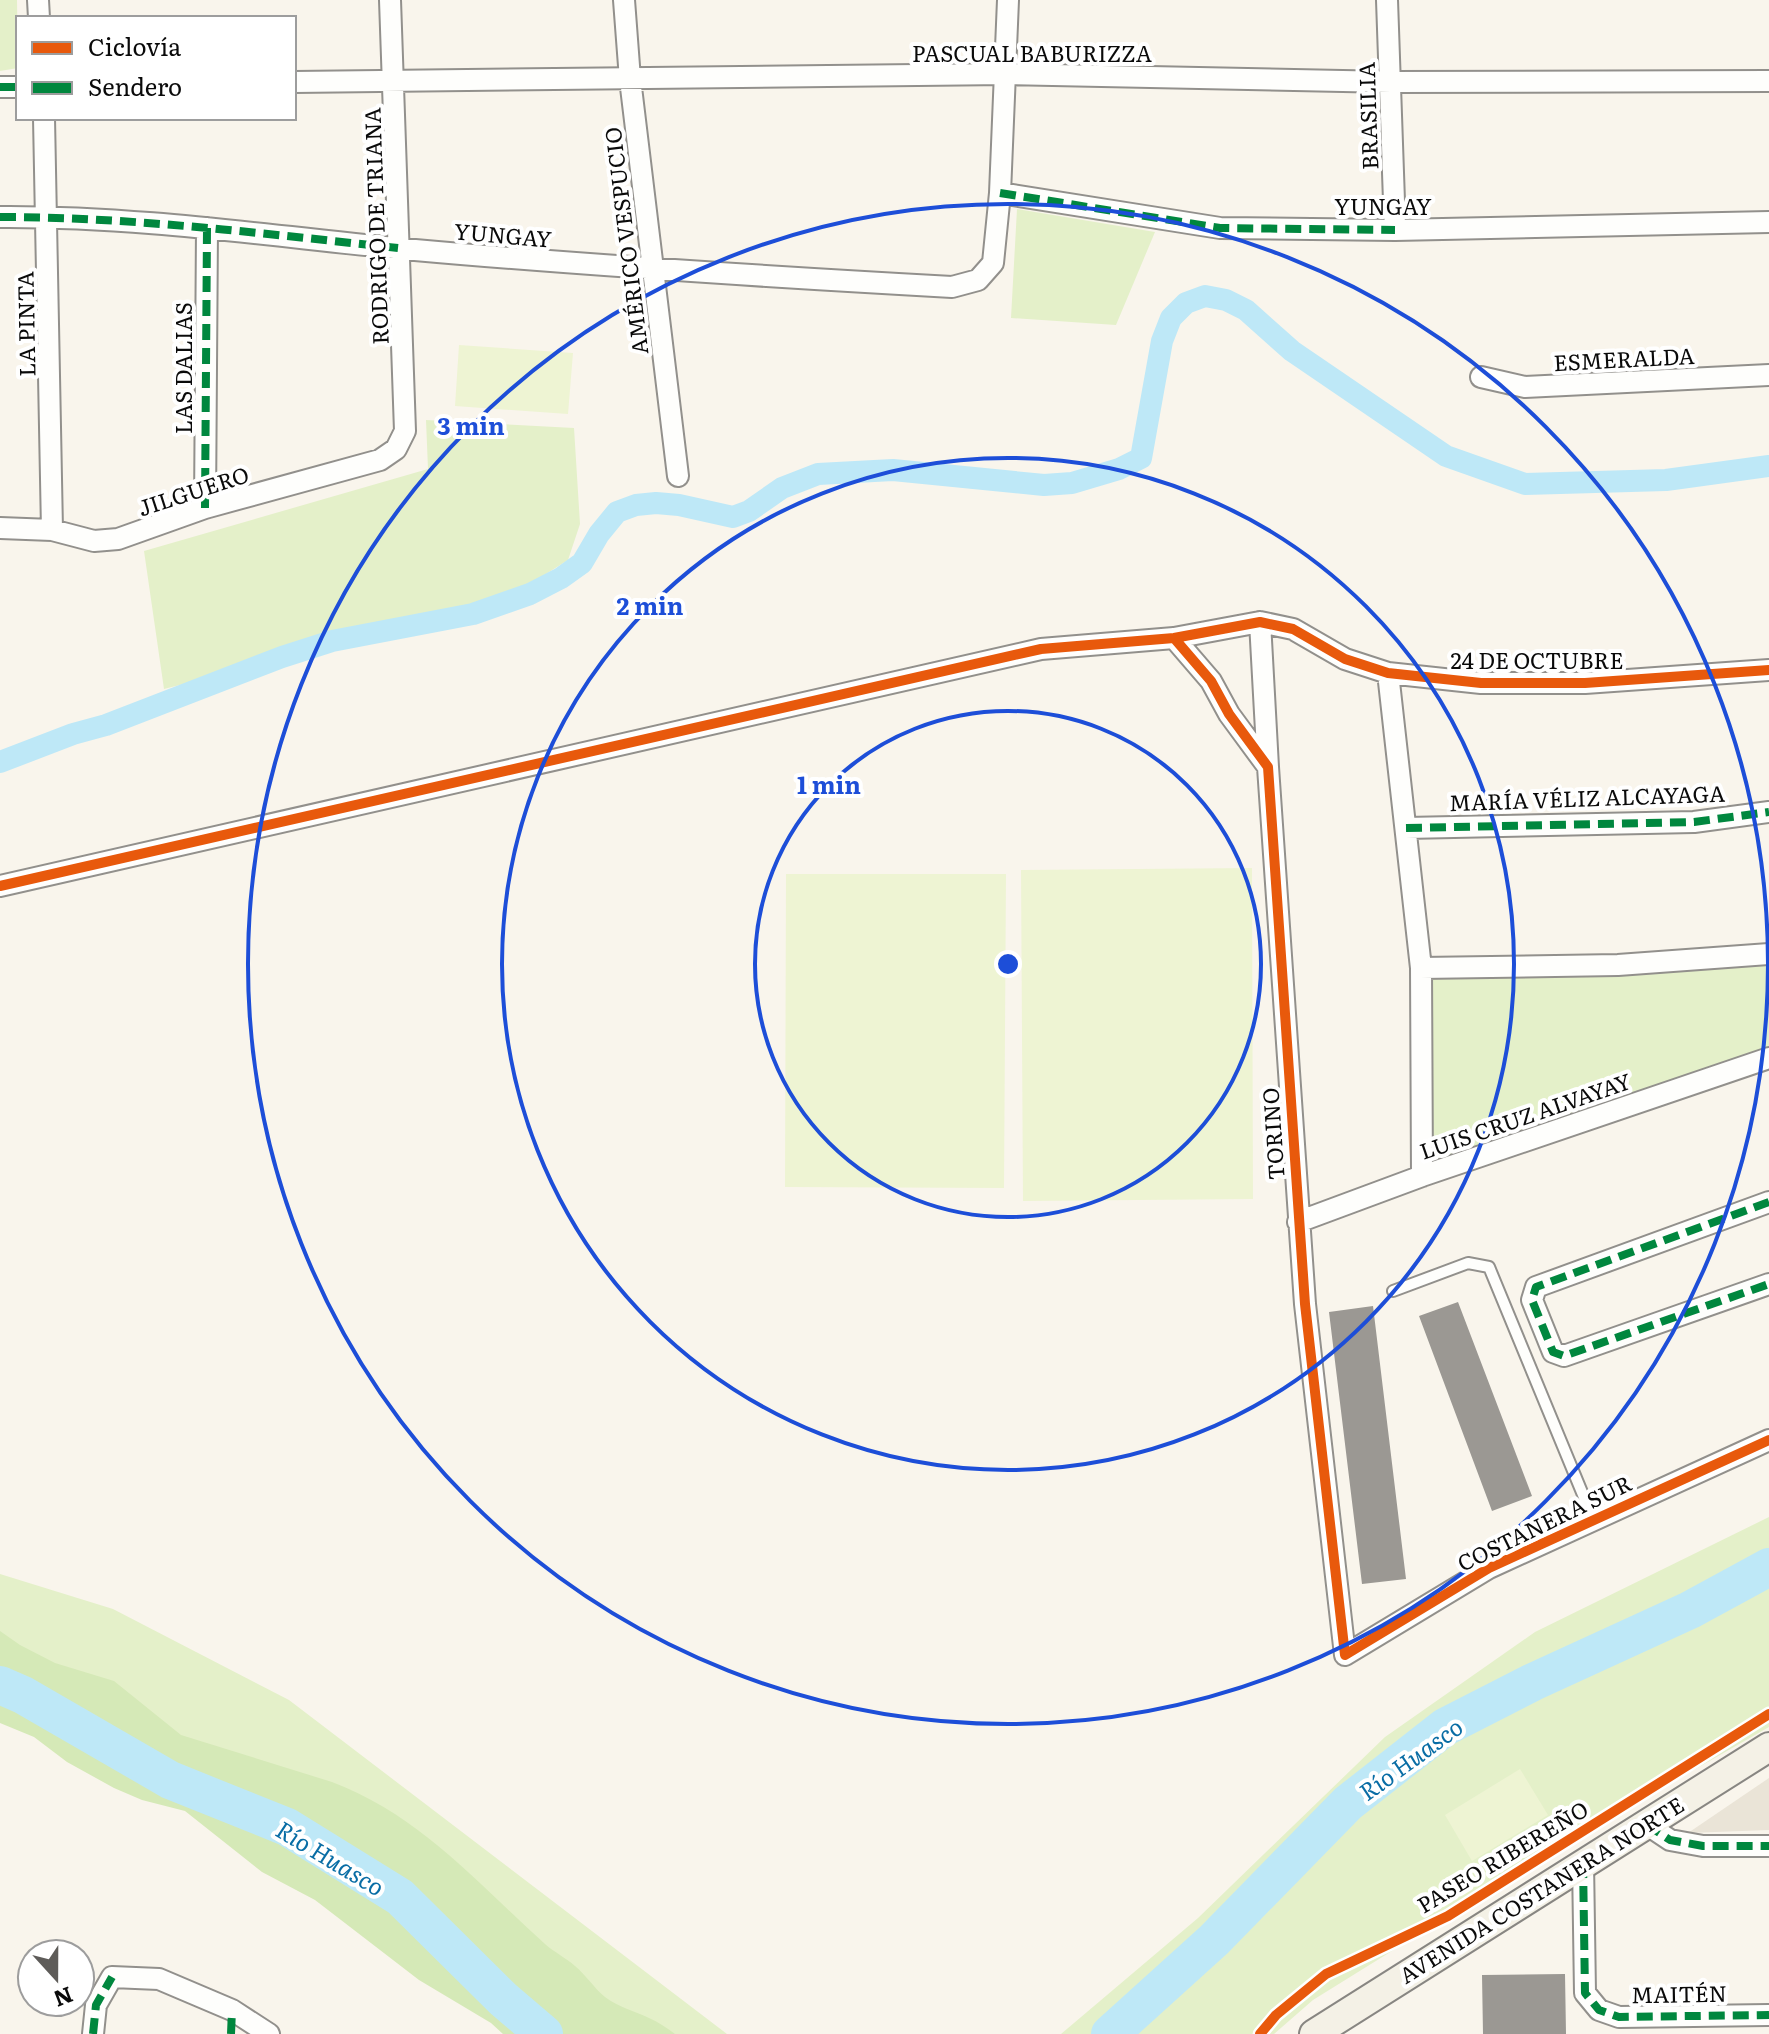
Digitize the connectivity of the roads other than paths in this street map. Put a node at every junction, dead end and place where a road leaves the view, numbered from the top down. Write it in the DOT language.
graph roads {
  1 [pos="390,0"];
  2 [pos="624,0"];
  3 [pos="1008,0"];
  4 [pos="1387,0"];
  5 [pos="1006,74"];
  6 [pos="630,79"];
  7 [pos="395,80"];
  8 [pos="1769,81"];
  9 [pos="296,82"];
  10 [pos="1391,82"];
  11 [pos="44,120"];
  12 [pos="1000,193"];
  13 [pos="0,217"];
  14 [pos="48,217"];
  15 [pos="1769,222"];
  16 [pos="207,228"];
  17 [pos="1395,230"];
  18 [pos="398,248"];
  19 [pos="653,270"];
  20 [pos="1769,375"];
  21 [pos="1481,377"];
  22 [pos="396,449"];
  23 [pos="678,476"];
  24 [pos="205,508"];
  25 [pos="0,528"];
  26 [pos="52,530"];
  27 [pos="1260,622"];
  28 [pos="1174,638"];
  29 [pos="1769,670"];
  30 [pos="1388,673"];
  31 [pos="1268,767"];
  32 [pos="1769,812"];
  33 [pos="1406,828"];
  34 [pos="0,886"];
  35 [pos="1769,954"];
  36 [pos="1421,968"];
  37 [pos="1769,1058"];
  38 [pos="1422,1176"];
  39 [pos="1769,1202"];
  40 [pos="1298,1222"];
  41 [pos="1769,1284"];
  42 [pos="1393,1291"];
  43 [pos="1769,1440"];
  44 [pos="1593,1519"];
  45 [pos="1345,1655"];
  46 [pos="1769,1747"];
  47 [pos="1646,1824"];
  48 [pos="1769,1846"];
  49 [pos="1583,1862"];
  50 [pos="232,2010"];
  51 [pos="1769,2015"];
  52 [pos="93,2034"];
  53 [pos="231,2034"];
  54 [pos="269,2034"];
  55 [pos="1314,2034"];
  1 -- 7 [label="street, RODRIGO DE TRIANA"];
  2 -- 6 [label="street, AMÉRICO VESPUCIO"];
  3 -- 5 [label="street"];
  4 -- 10 [label="street, BRASILIA"];
  5 -- 6 [label="street, PASCUAL BABURIZZA"];
  5 -- 10 [label="street, PASCUAL BABURIZZA"];
  5 -- 12 [label="street"];
  6 -- 7 [label="street, PASCUAL BABURIZZA"];
  6 -- 19 [label="street, AMÉRICO VESPUCIO"];
  7 -- 9 [label="street, PASCUAL BABURIZZA"];
  7 -- 18 [label="street, RODRIGO DE TRIANA"];
  8 -- 10 [label="street, PASCUAL BABURIZZA"];
  10 -- 17 [label="street, BRASILIA"];
  11 -- 14 [label="street, LA PINTA"];
  12 -- 17 [label="street, YUNGAY"];
  12 -- 19 [label="street, YUNGAY"];
  13 -- 14 [label="street, YUNGAY"];
  14 -- 16 [label="street, YUNGAY"];
  14 -- 26 [label="street, LA PINTA"];
  15 -- 17 [label="street, YUNGAY"];
  16 -- 18 [label="street, YUNGAY"];
  16 -- 24 [label="street, LAS DALIAS"];
  18 -- 19 [label="street, YUNGAY"];
  18 -- 22 [label="street, RODRIGO DE TRIANA"];
  19 -- 23 [label="street, AMÉRICO VESPUCIO"];
  20 -- 21 [label="street, ESMERALDA"];
  22 -- 24 [label="street, JILGUERO"];
  24 -- 26 [label="street, JILGUERO"];
  25 -- 26 [label="street, JILGUERO"];
  27 -- 28 [label="street, 24 DE OCTUBRE"];
  27 -- 30 [label="street, 24 DE OCTUBRE"];
  27 -- 31 [label="street, TORINO"];
  28 -- 31 [label="street"];
  28 -- 34 [label="street, 24 DE OCTUBRE"];
  29 -- 30 [label="street, 24 DE OCTUBRE"];
  30 -- 33 [label="street"];
  31 -- 40 [label="street, TORINO"];
  32 -- 33 [label="street, MARÍA VÉLIZ ALCAYAGA"];
  33 -- 36 [label="street"];
  35 -- 36 [label="street"];
  36 -- 38 [label="street"];
  37 -- 38 [label="street, LUIS CRUZ ALVAYAY"];
  38 -- 40 [label="street, LUIS CRUZ ALVAYAY"];
  39 -- 41 [label="street"];
  40 -- 45 [label="street, TORINO"];
  42 -- 44 [label="lane"];
  43 -- 44 [label="street, COSTANERA SUR"];
  44 -- 45 [label="street, COSTANERA SUR"];
  46 -- 47 [label="main road, AVENIDA COSTANERA NORTE"];
  47 -- 48 [label="street"];
  47 -- 49 [label="main road, AVENIDA COSTANERA NORTE"];
  49 -- 51 [label="street, MAITÉN"];
  49 -- 55 [label="main road, AVENIDA COSTANERA NORTE"];
  50 -- 52 [label="street"];
  50 -- 53 [label="street"];
  50 -- 54 [label="street"];
}
